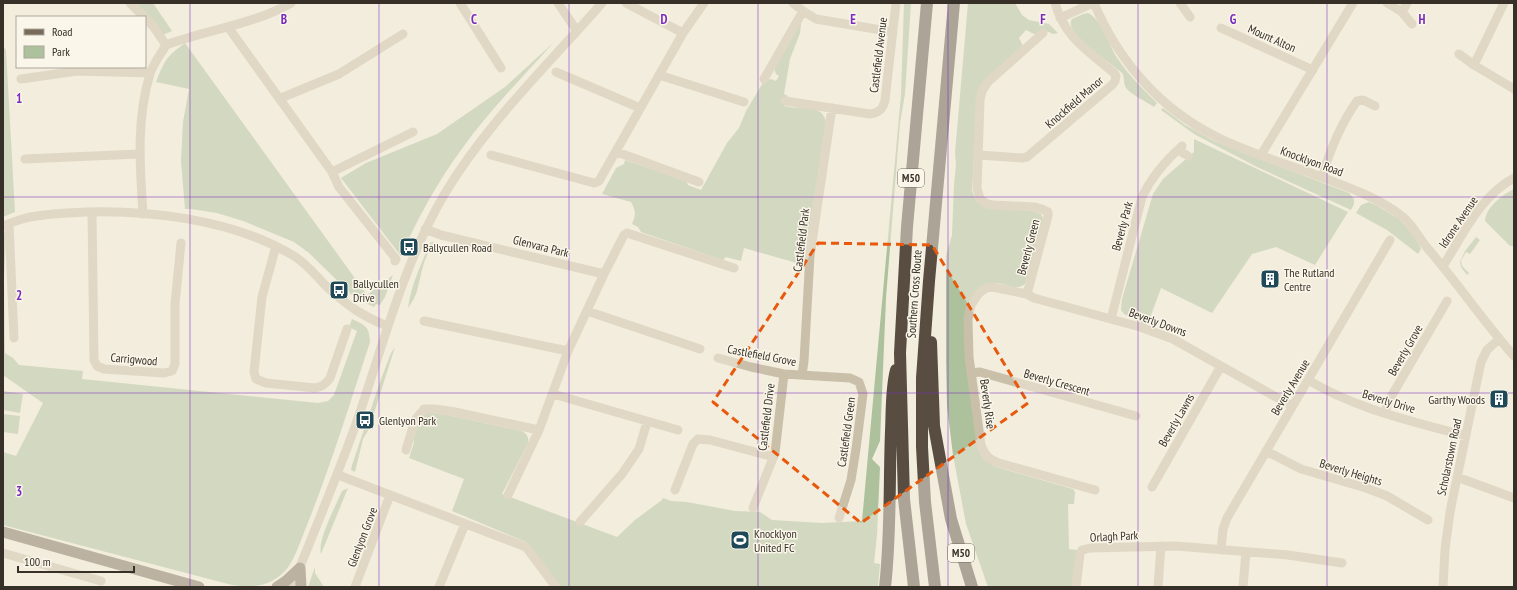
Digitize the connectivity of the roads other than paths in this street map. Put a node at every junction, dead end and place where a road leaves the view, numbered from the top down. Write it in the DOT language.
graph roads {
  1 [pos="130,3"];
  2 [pos="291,3"];
  3 [pos="460,3"];
  4 [pos="558,3"];
  5 [pos="602,3"];
  6 [pos="626,3"];
  7 [pos="704,3"];
  8 [pos="793,3"];
  9 [pos="896,3"];
  10 [pos="927,3"];
  11 [pos="954,3"];
  12 [pos="1055,3"];
  13 [pos="1093,3"];
  14 [pos="1180,3"];
  15 [pos="1353,3"];
  16 [pos="1387,3"];
  17 [pos="1407,3"];
  18 [pos="1504,3"];
  19 [pos="803,12"];
  20 [pos="1402,12"];
  21 [pos="142,16"];
  22 [pos="1190,17"];
  23 [pos="1060,18"];
  24 [pos="146,20"];
  25 [pos="1412,24"];
  26 [pos="228,27"];
  27 [pos="1221,28"];
  28 [pos="577,31"];
  29 [pos="893,32"];
  30 [pos="683,33"];
  31 [pos="1043,33"];
  32 [pos="403,34"];
  33 [pos="166,45"];
  34 [pos="1458,54"];
  35 [pos="1474,65"];
  36 [pos="501,68"];
  37 [pos="1313,70"];
  38 [pos="556,72"];
  39 [pos="150,73"];
  40 [pos="659,75"];
  41 [pos="21,78"];
  42 [pos="764,79"];
  43 [pos="1514,89"];
  44 [pos="281,98"];
  45 [pos="785,101"];
  46 [pos="744,102"];
  47 [pos="1375,106"];
  48 [pos="640,108"];
  49 [pos="832,108"];
  50 [pos="413,132"];
  51 [pos="617,152"];
  52 [pos="139,154"];
  53 [pos="1261,155"];
  54 [pos="491,156"];
  55 [pos="979,156"];
  56 [pos="1188,156"];
  57 [pos="26,159"];
  58 [pos="332,172"];
  59 [pos="1322,177"];
  60 [pos="1514,178"];
  61 [pos="699,182"];
  62 [pos="92,212"];
  63 [pos="143,214"];
  64 [pos="6,225"];
  65 [pos="425,229"];
  66 [pos="1390,240"];
  67 [pos="181,244"];
  68 [pos="276,246"];
  69 [pos="395,261"];
  70 [pos="1443,266"];
  71 [pos="734,268"];
  72 [pos="604,274"];
  73 [pos="929,281"];
  74 [pos="1027,294"];
  75 [pos="1447,301"];
  76 [pos="586,311"];
  77 [pos="1111,319"];
  78 [pos="424,321"];
  79 [pos="388,326"];
  80 [pos="347,330"];
  81 [pos="14,338"];
  82 [pos="1499,339"];
  83 [pos="700,348"];
  84 [pos="568,351"];
  85 [pos="900,353"];
  86 [pos="1514,356"];
  87 [pos="718,358"];
  88 [pos="1222,366"];
  89 [pos="971,373"];
  90 [pos="784,374"];
  91 [pos="802,375"];
  92 [pos="1308,380"];
  93 [pos="554,394"];
  94 [pos="1292,406"];
  95 [pos="1385,412"];
  96 [pos="1136,416"];
  97 [pos="647,422"];
  98 [pos="540,430"];
  99 [pos="678,430"];
  100 [pos="1466,436"];
  101 [pos="406,450"];
  102 [pos="1266,451"];
  103 [pos="774,457"];
  104 [pos="338,475"];
  105 [pos="1457,476"];
  106 [pos="1152,487"];
  107 [pos="675,490"];
  108 [pos="1095,490"];
  109 [pos="390,495"];
  110 [pos="508,495"];
  111 [pos="1514,498"];
  112 [pos="753,508"];
  113 [pos="839,518"];
  114 [pos="1428,520"];
  115 [pos="580,522"];
  116 [pos="465,524"];
  117 [pos="3,532"];
  118 [pos="1161,546"];
  119 [pos="1221,550"];
  120 [pos="1246,552"];
  121 [pos="3,553"];
  122 [pos="1342,563"];
  123 [pos="300,568"];
  124 [pos="102,581"];
  125 [pos="199,587"];
  126 [pos="277,587"];
  127 [pos="292,587"];
  128 [pos="301,587"];
  129 [pos="355,587"];
  130 [pos="439,587"];
  131 [pos="556,587"];
  132 [pos="885,587"];
  133 [pos="914,587"];
  134 [pos="935,587"];
  135 [pos="972,587"];
  136 [pos="1076,587"];
  137 [pos="1158,587"];
  138 [pos="1243,587"];
  139 [pos="1443,587"];
  1 -- 21 [label="street"];
  2 -- 26 [label="street"];
  3 -- 36 [label="street"];
  4 -- 28 [label="street"];
  5 -- 28 [label="street"];
  6 -- 30 [label="street"];
  7 -- 30 [label="street"];
  8 -- 19 [label="street"];
  9 -- 29 [label="street, Castlefield Avenue"];
  10 -- 85 [label="highway, Southern Cross Route / M50"];
  11 -- 73 [label="highway, Southern Cross Route / M50"];
  12 -- 23 [label="street"];
  13 -- 23 [label="street"];
  13 -- 53 [label="street, Knocklyon Road"];
  14 -- 22 [label="street"];
  15 -- 37 [label="street"];
  16 -- 20 [label="street"];
  17 -- 20 [label="street"];
  18 -- 35 [label="street"];
  19 -- 29 [label="street"];
  19 -- 42 [label="street"];
  20 -- 25 [label="street"];
  23 -- 55 [label="street, Knockfield Manor"];
  24 -- 33 [label="street"];
  26 -- 33 [label="street"];
  26 -- 44 [label="street"];
  27 -- 37 [label="street, Mount Alton"];
  28 -- 65 [label="street"];
  29 -- 49 [label="street, Castlefield Avenue"];
  30 -- 40 [label="street"];
  31 -- 55 [label="street"];
  32 -- 44 [label="street"];
  33 -- 39 [label="street"];
  34 -- 35 [label="street"];
  35 -- 43 [label="street"];
  37 -- 53 [label="street"];
  38 -- 48 [label="street"];
  39 -- 41 [label="street"];
  39 -- 52 [label="street"];
  40 -- 46 [label="street"];
  40 -- 48 [label="street"];
  44 -- 58 [label="street"];
  45 -- 49 [label="street"];
  47 -- 59 [label="street"];
  48 -- 51 [label="street"];
  49 -- 91 [label="street, Castlefield Park"];
  50 -- 58 [label="street"];
  51 -- 54 [label="street"];
  51 -- 61 [label="street"];
  52 -- 57 [label="street"];
  52 -- 63 [label="street"];
  53 -- 59 [label="street, Knocklyon Road"];
  55 -- 74 [label="street, Beverly Green"];
  56 -- 77 [label="street, Beverly Park"];
  58 -- 69 [label="street"];
  59 -- 70 [label="street, Knocklyon Road"];
  60 -- 70 [label="street, Idrone Avenue"];
  62 -- 63 [label="street"];
  62 -- 64 [label="street"];
  62 -- 67 [label="street, Carrigwood"];
  63 -- 68 [label="street"];
  64 -- 81 [label="street"];
  65 -- 72 [label="street, Glenvara Park"];
  65 -- 79 [label="street"];
  66 -- 92 [label="street, Beverly Avenue"];
  68 -- 79 [label="street"];
  68 -- 80 [label="street"];
  70 -- 82 [label="street, Knocklyon Road"];
  71 -- 72 [label="street"];
  72 -- 76 [label="street"];
  73 -- 134 [label="highway, Southern Cross Route / M50"];
  73 -- 135 [label="highway, M50"];
  74 -- 77 [label="street, Beverly Downs"];
  74 -- 89 [label="street, Beverly Rise"];
  75 -- 95 [label="street, Beverly Grove"];
  76 -- 83 [label="street"];
  76 -- 84 [label="street"];
  77 -- 88 [label="street, Beverly Downs"];
  78 -- 84 [label="street"];
  79 -- 104 [label="street"];
  82 -- 86 [label="street, Knocklyon Road"];
  82 -- 100 [label="street, Scholarstown Road"];
  84 -- 93 [label="street"];
  85 -- 132 [label="highway, M50"];
  85 -- 133 [label="highway, Southern Cross Route / M50"];
  87 -- 90 [label="street, Castlefield Grove"];
  88 -- 94 [label="street, Beverly Downs"];
  88 -- 106 [label="street, Beverly Lawns"];
  89 -- 96 [label="street, Beverly Crescent"];
  89 -- 108 [label="street, Beverly Rise"];
  90 -- 91 [label="street, Castlefield Grove"];
  90 -- 103 [label="street, Castlefield Drive"];
  91 -- 113 [label="street, Castlefield Green"];
  92 -- 94 [label="street, Beverly Avenue"];
  92 -- 95 [label="street, Beverly Drive"];
  93 -- 97 [label="street"];
  93 -- 98 [label="street"];
  94 -- 102 [label="street, Beverly Avenue"];
  95 -- 100 [label="street, Beverly Drive"];
  97 -- 99 [label="street"];
  97 -- 115 [label="street"];
  98 -- 101 [label="street"];
  98 -- 110 [label="street"];
  100 -- 105 [label="street, Scholarstown Road"];
  102 -- 114 [label="street, Beverly Heights"];
  102 -- 119 [label="street, Beverly Avenue"];
  103 -- 107 [label="street"];
  103 -- 112 [label="street, Castlefield Drive"];
  104 -- 109 [label="street"];
  104 -- 123 [label="street"];
  105 -- 111 [label="street"];
  105 -- 139 [label="street, Scholarstown Road"];
  109 -- 116 [label="street"];
  109 -- 129 [label="street, Glenlyon Grove"];
  116 -- 130 [label="street"];
  116 -- 131 [label="street"];
  117 -- 125 [label="main road"];
  118 -- 119 [label="street, Orlagh Park"];
  118 -- 136 [label="street, Orlagh Park"];
  118 -- 137 [label="street"];
  119 -- 120 [label="street, Orlagh Park"];
  120 -- 122 [label="street, Orlagh Park"];
  120 -- 138 [label="street"];
  121 -- 124 [label="street"];
  123 -- 126 [label="main road"];
  123 -- 127 [label="street"];
  123 -- 128 [label="main road"];
}
